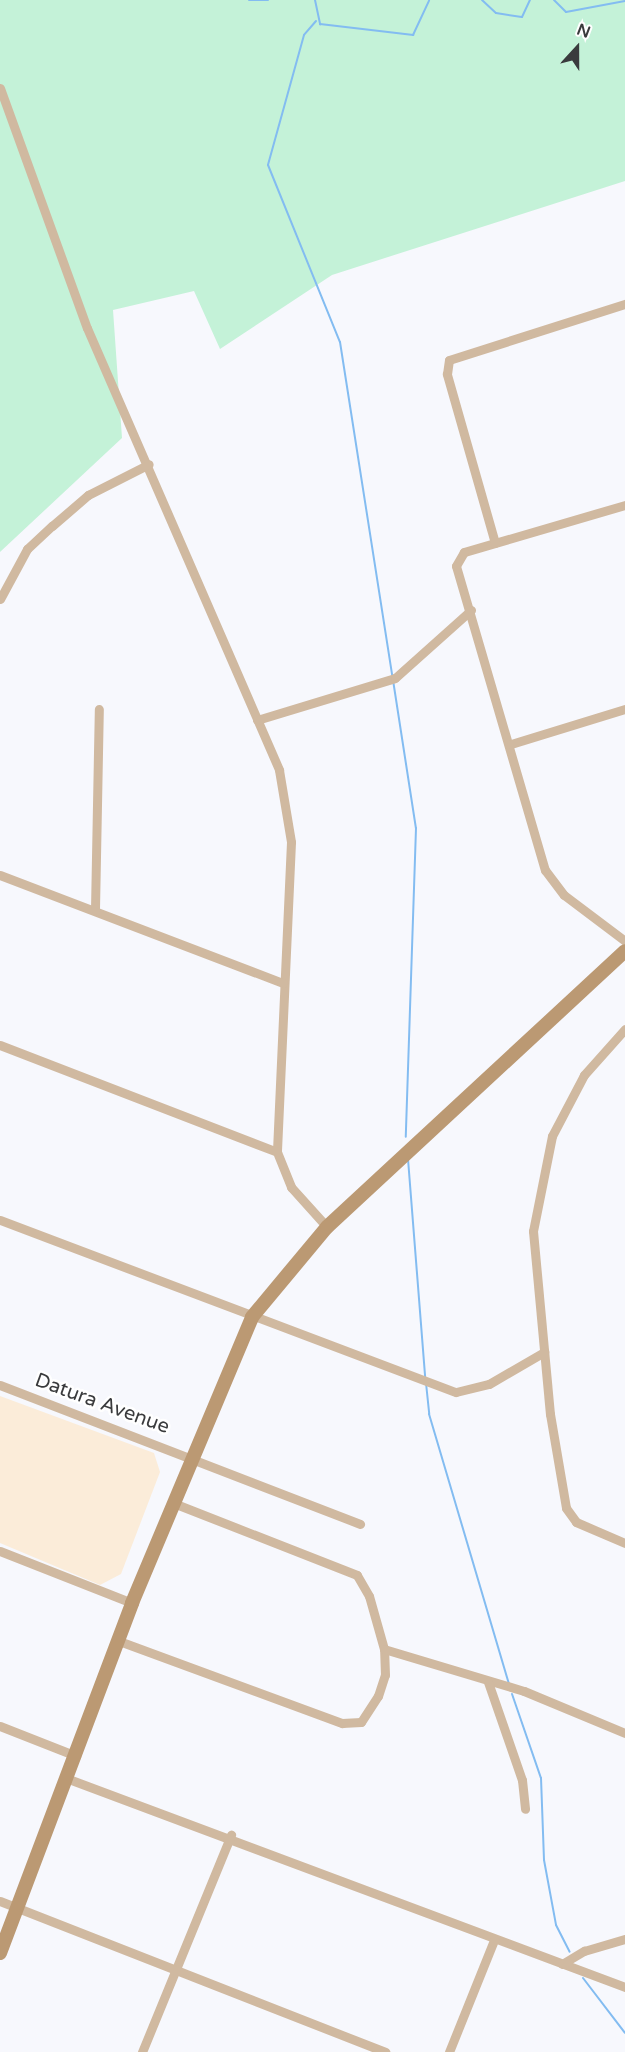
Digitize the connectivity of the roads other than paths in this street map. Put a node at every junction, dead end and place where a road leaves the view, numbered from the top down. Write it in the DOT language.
graph roads {
  1 [pos="0,88"];
  2 [pos="625,304"];
  3 [pos="148,464"];
  4 [pos="625,505"];
  5 [pos="495,543"];
  6 [pos="0,599"];
  7 [pos="471,610"];
  8 [pos="625,709"];
  9 [pos="99,710"];
  10 [pos="257,720"];
  11 [pos="511,744"];
  12 [pos="0,874"];
  13 [pos="95,909"];
  14 [pos="625,941"];
  15 [pos="625,951"];
  16 [pos="283,983"];
  17 [pos="625,1029"];
  18 [pos="0,1045"];
  19 [pos="277,1152"];
  20 [pos="0,1220"];
  21 [pos="327,1227"];
  22 [pos="252,1317"];
  23 [pos="544,1352"];
  24 [pos="0,1385"];
  25 [pos="192,1457"];
  26 [pos="173,1503"];
  27 [pos="360,1524"];
  28 [pos="625,1543"];
  29 [pos="0,1551"];
  30 [pos="132,1604"];
  31 [pos="118,1641"];
  32 [pos="384,1649"];
  33 [pos="488,1682"];
  34 [pos="0,1726"];
  35 [pos="625,1732"];
  36 [pos="76,1756"];
  37 [pos="66,1778"];
  38 [pos="525,1809"];
  39 [pos="231,1835"];
  40 [pos="0,1901"];
  41 [pos="17,1908"];
  42 [pos="625,1939"];
  43 [pos="494,1940"];
  44 [pos="0,1953"];
  45 [pos="562,1964"];
  46 [pos="178,1974"];
  47 [pos="625,1987"];
  48 [pos="145,2050"];
  49 [pos="386,2052"];
  50 [pos="449,2052"];
  1 -- 3 [label="street"];
  2 -- 5 [label="street"];
  3 -- 6 [label="street"];
  3 -- 10 [label="street"];
  4 -- 5 [label="street"];
  5 -- 7 [label="street"];
  7 -- 10 [label="street"];
  7 -- 11 [label="street"];
  8 -- 11 [label="street"];
  9 -- 13 [label="street"];
  10 -- 16 [label="street"];
  11 -- 14 [label="street"];
  12 -- 13 [label="street"];
  13 -- 16 [label="street"];
  15 -- 21 [label="main road"];
  16 -- 19 [label="street"];
  17 -- 23 [label="street"];
  18 -- 19 [label="street"];
  19 -- 21 [label="street"];
  20 -- 22 [label="street"];
  21 -- 22 [label="main road"];
  22 -- 23 [label="street"];
  22 -- 25 [label="main road"];
  23 -- 28 [label="street"];
  24 -- 25 [label="street, Datura Avenue"];
  25 -- 26 [label="main road"];
  25 -- 27 [label="street, Datura Avenue"];
  26 -- 30 [label="main road"];
  26 -- 32 [label="street"];
  29 -- 30 [label="street"];
  30 -- 31 [label="main road"];
  31 -- 32 [label="street"];
  31 -- 36 [label="main road"];
  32 -- 33 [label="street"];
  33 -- 35 [label="street"];
  33 -- 38 [label="street"];
  34 -- 36 [label="street"];
  36 -- 37 [label="main road"];
  37 -- 39 [label="street"];
  37 -- 41 [label="main road"];
  39 -- 43 [label="street"];
  39 -- 46 [label="street"];
  40 -- 41 [label="street"];
  41 -- 44 [label="main road"];
  41 -- 46 [label="street"];
  42 -- 45 [label="street"];
  43 -- 45 [label="street"];
  43 -- 50 [label="street"];
  45 -- 47 [label="street"];
  46 -- 48 [label="street"];
  46 -- 49 [label="street"];
}
